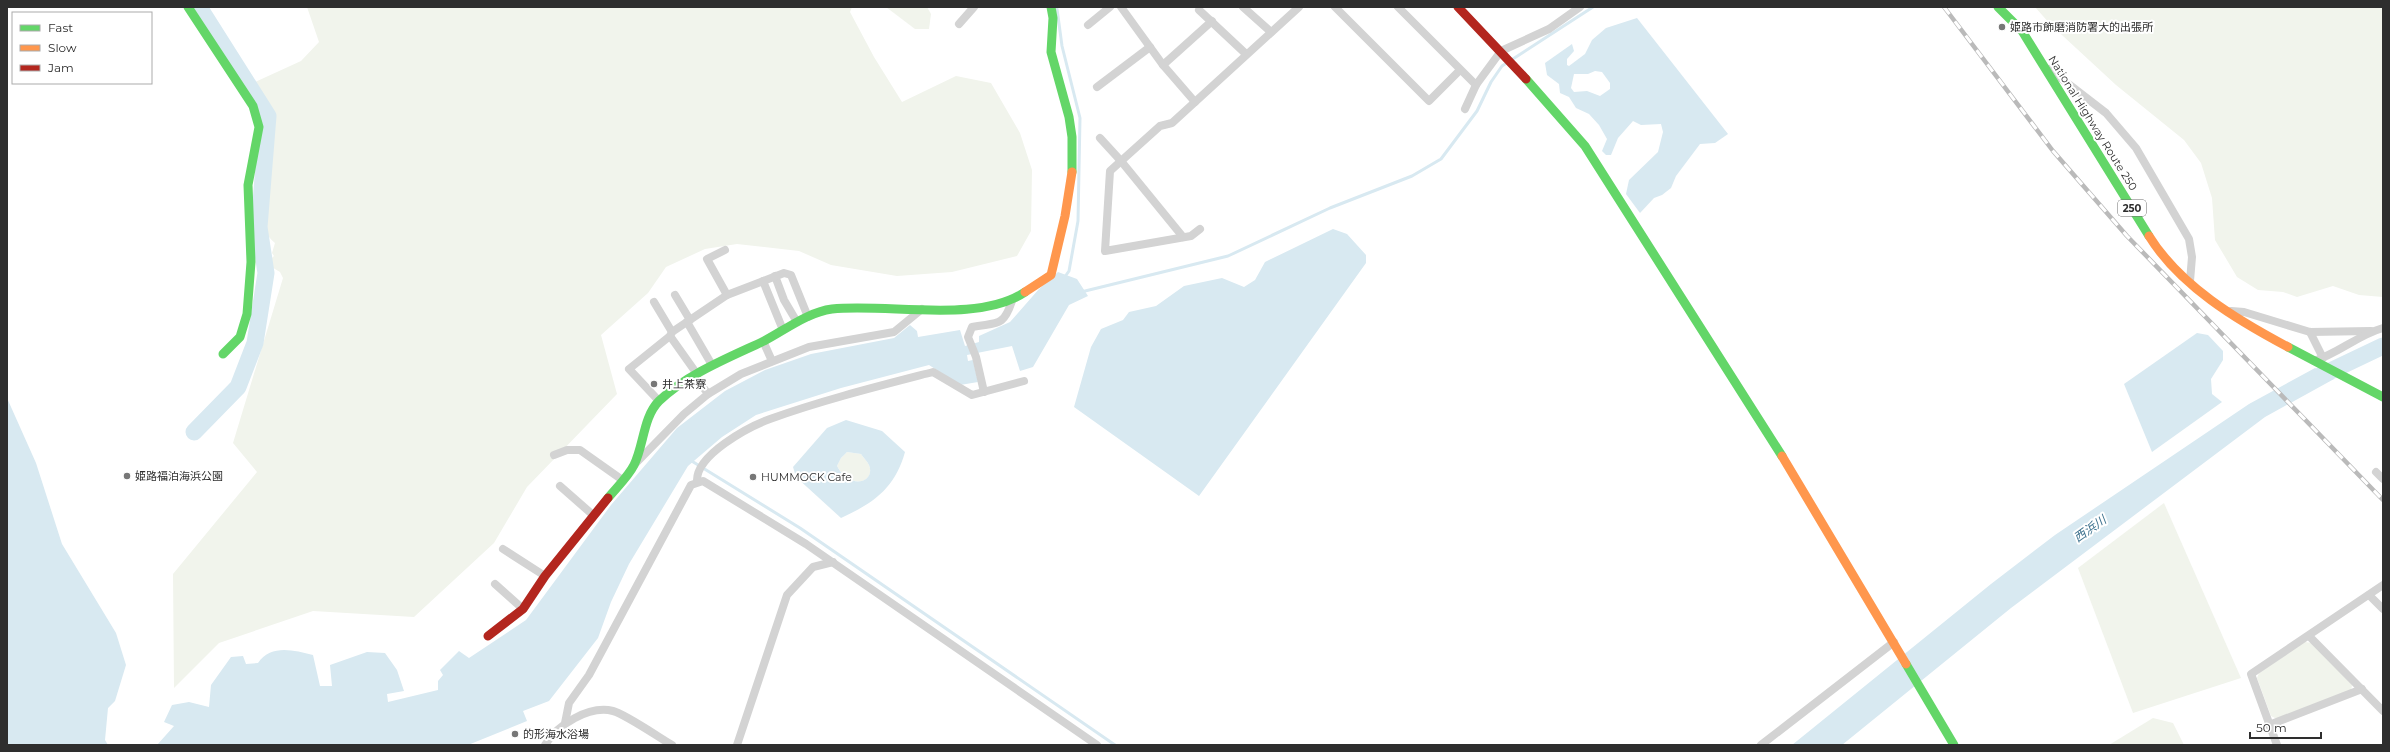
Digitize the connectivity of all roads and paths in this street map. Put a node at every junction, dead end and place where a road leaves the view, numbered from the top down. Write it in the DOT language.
graph roads {
  1 [pos="188,7"];
  2 [pos="974,7"];
  3 [pos="1051,7"];
  4 [pos="1110,7"];
  5 [pos="1121,7"];
  6 [pos="1243,7"];
  7 [pos="1299,7"];
  8 [pos="1335,7"];
  9 [pos="1398,7"];
  10 [pos="1458,7"];
  11 [pos="1580,7"];
  12 [pos="1998,7"];
  13 [pos="1199,10"];
  14 [pos="1212,21"];
  15 [pos="959,24"];
  16 [pos="1088,24"];
  17 [pos="1271,32"];
  18 [pos="1150,47"];
  19 [pos="1246,54"];
  20 [pos="1506,58"];
  21 [pos="1163,65"];
  22 [pos="2044,66"];
  23 [pos="1460,70"];
  24 [pos="1476,85"];
  25 [pos="1097,87"];
  26 [pos="1195,102"];
  27 [pos="1465,109"];
  28 [pos="1100,138"];
  29 [pos="1121,161"];
  30 [pos="1200,229"];
  31 [pos="1183,237"];
  32 [pos="725,250"];
  33 [pos="775,276"];
  34 [pos="763,281"];
  35 [pos="2190,282"];
  36 [pos="675,295"];
  37 [pos="728,295"];
  38 [pos="1012,301"];
  39 [pos="654,302"];
  40 [pos="922,309"];
  41 [pos="2226,311"];
  42 [pos="808,317"];
  43 [pos="689,321"];
  44 [pos="797,322"];
  45 [pos="2383,328"];
  46 [pos="783,330"];
  47 [pos="2371,331"];
  48 [pos="2310,332"];
  49 [pos="671,334"];
  50 [pos="763,341"];
  51 [pos="223,354"];
  52 [pos="2319,360"];
  53 [pos="772,361"];
  54 [pos="712,365"];
  55 [pos="696,375"];
  56 [pos="1024,381"];
  57 [pos="984,392"];
  58 [pos="708,394"];
  59 [pos="2383,397"];
  60 [pos="659,401"];
  61 [pos="554,455"];
  62 [pos="634,465"];
  63 [pos="2376,472"];
  64 [pos="621,479"];
  65 [pos="2383,479"];
  66 [pos="698,481"];
  67 [pos="560,486"];
  68 [pos="593,515"];
  69 [pos="503,549"];
  70 [pos="832,562"];
  71 [pos="545,576"];
  72 [pos="495,584"];
  73 [pos="2383,585"];
  74 [pos="2369,595"];
  75 [pos="523,609"];
  76 [pos="2383,610"];
  77 [pos="488,636"];
  78 [pos="2309,636"];
  79 [pos="1896,645"];
  80 [pos="2362,689"];
  81 [pos="2383,711"];
  82 [pos="565,723"];
  83 [pos="2269,725"];
  84 [pos="545,745"];
  85 [pos="672,745"];
  86 [pos="737,745"];
  87 [pos="1097,745"];
  88 [pos="1761,745"];
  89 [pos="1954,745"];
  90 [pos="2276,745"];
  1 -- 51 [label="main road"];
  2 -- 15 [label="street"];
  3 -- 38 [label="main road"];
  4 -- 16 [label="street"];
  5 -- 18 [label="street"];
  6 -- 17 [label="street"];
  7 -- 17 [label="street"];
  8 -- 23 [label="street"];
  9 -- 23 [label="street"];
  10 -- 20 [label="main road"];
  11 -- 20 [label="street"];
  12 -- 22 [label="main road, National Highway Route 250 / 250"];
  13 -- 14 [label="street"];
  14 -- 19 [label="street"];
  14 -- 21 [label="street"];
  17 -- 19 [label="street"];
  18 -- 21 [label="street"];
  18 -- 25 [label="street"];
  19 -- 26 [label="street"];
  20 -- 24 [label="street"];
  20 -- 79 [label="main road"];
  21 -- 26 [label="street"];
  22 -- 35 [label="main road, National Highway Route 250 / 250"];
  22 -- 35 [label="street"];
  23 -- 24 [label="street"];
  24 -- 27 [label="street"];
  26 -- 29 [label="street"];
  28 -- 29 [label="street"];
  29 -- 31 [label="street"];
  29 -- 31 [label="street"];
  30 -- 31 [label="street"];
  32 -- 37 [label="street"];
  33 -- 34 [label="street"];
  33 -- 42 [label="street"];
  33 -- 44 [label="street"];
  34 -- 37 [label="street"];
  34 -- 46 [label="street"];
  35 -- 41 [label="main road, National Highway Route 250 / 250"];
  36 -- 43 [label="street"];
  37 -- 43 [label="street"];
  38 -- 40 [label="main road"];
  38 -- 57 [label="street"];
  39 -- 49 [label="street"];
  40 -- 42 [label="main road"];
  40 -- 53 [label="street"];
  41 -- 48 [label="street"];
  41 -- 52 [label="main road, National Highway Route 250 / 250"];
  42 -- 44 [label="main road"];
  43 -- 49 [label="street"];
  43 -- 54 [label="street"];
  44 -- 46 [label="main road"];
  45 -- 47 [label="street"];
  46 -- 50 [label="main road"];
  47 -- 48 [label="street"];
  47 -- 52 [label="street"];
  48 -- 52 [label="street"];
  49 -- 55 [label="street"];
  49 -- 60 [label="street"];
  50 -- 53 [label="street"];
  50 -- 54 [label="main road"];
  52 -- 59 [label="main road, National Highway Route 250 / 250"];
  53 -- 58 [label="street"];
  54 -- 55 [label="main road"];
  55 -- 58 [label="street"];
  55 -- 60 [label="main road"];
  56 -- 57 [label="street"];
  57 -- 66 [label="street"];
  58 -- 62 [label="street"];
  60 -- 62 [label="main road"];
  61 -- 64 [label="street"];
  62 -- 64 [label="main road"];
  63 -- 65 [label="street"];
  64 -- 68 [label="main road"];
  66 -- 70 [label="street"];
  66 -- 82 [label="street"];
  67 -- 68 [label="street"];
  68 -- 71 [label="main road"];
  69 -- 71 [label="street"];
  70 -- 86 [label="street"];
  70 -- 87 [label="street"];
  71 -- 75 [label="main road"];
  72 -- 75 [label="street"];
  73 -- 74 [label="street"];
  74 -- 76 [label="street"];
  74 -- 78 [label="street"];
  75 -- 77 [label="main road"];
  78 -- 80 [label="street"];
  78 -- 83 [label="street"];
  79 -- 88 [label="street"];
  79 -- 89 [label="main road"];
  80 -- 81 [label="street"];
  80 -- 83 [label="street"];
  82 -- 84 [label="street"];
  82 -- 85 [label="street"];
  83 -- 90 [label="street"];
}
